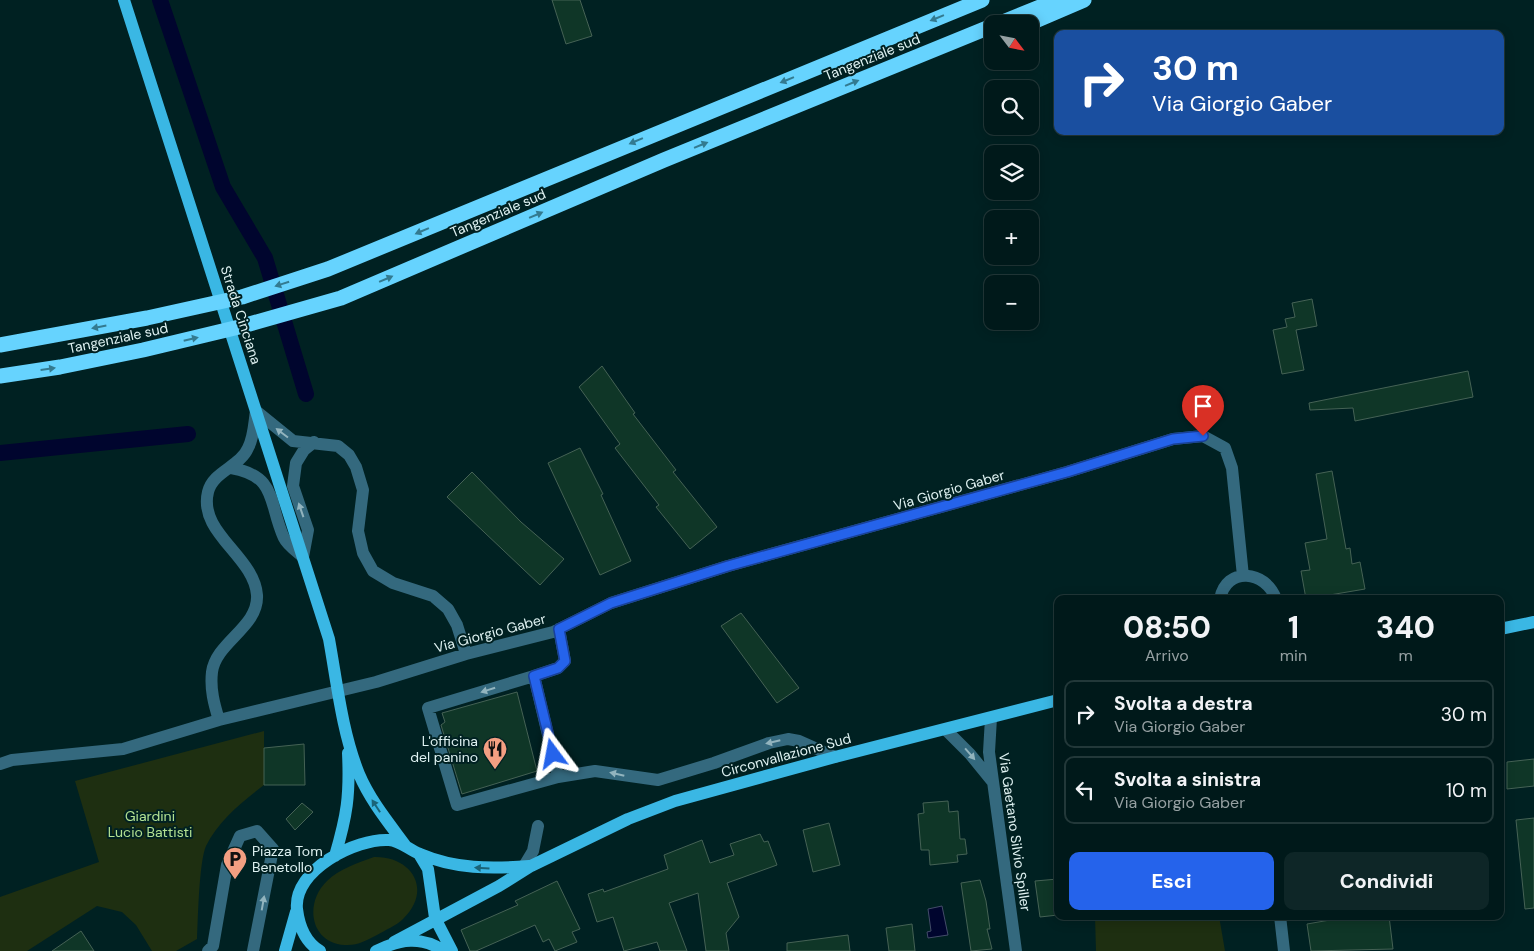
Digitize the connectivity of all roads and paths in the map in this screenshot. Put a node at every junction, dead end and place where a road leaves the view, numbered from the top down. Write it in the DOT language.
graph roads {
  1 [pos="124,0"];
  2 [pos="982,0"];
  3 [pos="1057,0"];
  4 [pos="1084,0"];
  5 [pos="1020,15"];
  6 [pos="1039,19"];
  7 [pos="984,30"];
  8 [pos="0,344"];
  9 [pos="0,376"];
  10 [pos="256,411"];
  11 [pos="314,442"];
  12 [pos="231,468"];
  13 [pos="303,557"];
  14 [pos="1243,576"];
  15 [pos="1222,595"];
  16 [pos="1274,595"];
  17 [pos="1534,622"];
  18 [pos="1504,628"];
  19 [pos="559,629"];
  20 [pos="466,654"];
  21 [pos="534,676"];
  22 [pos="1054,701"];
  23 [pos="991,718"];
  24 [pos="219,720"];
  25 [pos="946,730"];
  26 [pos="346,732"];
  27 [pos="835,757"];
  28 [pos="0,764"];
  29 [pos="558,777"];
  30 [pos="992,781"];
  31 [pos="538,826"];
  32 [pos="405,845"];
  33 [pos="419,854"];
  34 [pos="335,856"];
  35 [pos="528,866"];
  36 [pos="297,909"];
  37 [pos="435,918"];
  38 [pos="1280,920"];
  39 [pos="394,942"];
  40 [pos="208,951"];
  41 [pos="253,951"];
  42 [pos="285,951"];
  43 [pos="320,951"];
  44 [pos="376,951"];
  45 [pos="444,951"];
  46 [pos="452,951"];
  47 [pos="1016,951"];
  48 [pos="1284,951"];
  1 -- 10 [label="main road, Strada Cinciana"];
  2 -- 8 [label="highway, Tangenziale sud, one-way"];
  3 -- 5 [label="highway, Tangenziale sud"];
  4 -- 6 [label="highway"];
  9 -- 7 [label="highway, Tangenziale sud, one-way"];
  11 -- 10 [label="street, one-way"];
  10 -- 12 [label="street"];
  10 -- 13 [label="main road, Strada Cinciana"];
  13 -- 11 [label="street, one-way"];
  11 -- 20 [label="street"];
  12 -- 13 [label="street"];
  12 -- 24 [label="street"];
  13 -- 26 [label="main road, Strada Cinciana"];
  14 -- 15 [label="street"];
  14 -- 16 [label="street"];
  14 -- 19 [label="street, Via Giorgio Gaber"];
  17 -- 18 [label="main road"];
  19 -- 20 [label="street, Via Giorgio Gaber"];
  19 -- 21 [label="street, Via Giorgio Gaber"];
  20 -- 24 [label="street, Via Giorgio Gaber"];
  21 -- 29 [label="street"];
  21 -- 29 [label="street, Via Giorgio Gaber, one-way"];
  22 -- 23 [label="main road, Circonvallazione Sud"];
  23 -- 25 [label="main road, Circonvallazione Sud"];
  23 -- 30 [label="street, Via Gaetano Silvio Spiller"];
  24 -- 28 [label="street, Via Giorgio Gaber"];
  25 -- 27 [label="main road, Circonvallazione Sud"];
  25 -- 30 [label="street, one-way"];
  32 -- 26 [label="main road, Circonvallazione Sud, one-way"];
  26 -- 34 [label="main road"];
  27 -- 29 [label="street, one-way"];
  27 -- 35 [label="main road, Circonvallazione Sud"];
  30 -- 47 [label="street, Via Gaetano Silvio Spiller"];
  31 -- 35 [label="street"];
  32 -- 33 [label="main road, Circonvallazione Sud"];
  32 -- 34 [label="main road, Circonvallazione Sud"];
  35 -- 33 [label="main road, Circonvallazione Sud, one-way"];
  33 -- 37 [label="main road"];
  34 -- 36 [label="main road, Circonvallazione Sud"];
  35 -- 37 [label="main road, Circonvallazione Sud"];
  36 -- 42 [label="main road, Circonvallazione Sud"];
  36 -- 43 [label="main road, Circonvallazione Sud"];
  37 -- 39 [label="main road, Circonvallazione Sud"];
  37 -- 46 [label="main road"];
  38 -- 48 [label="street"];
  39 -- 44 [label="main road"];
  39 -- 45 [label="main road"];
  41 -- 40 [label="street, one-way"];
}
